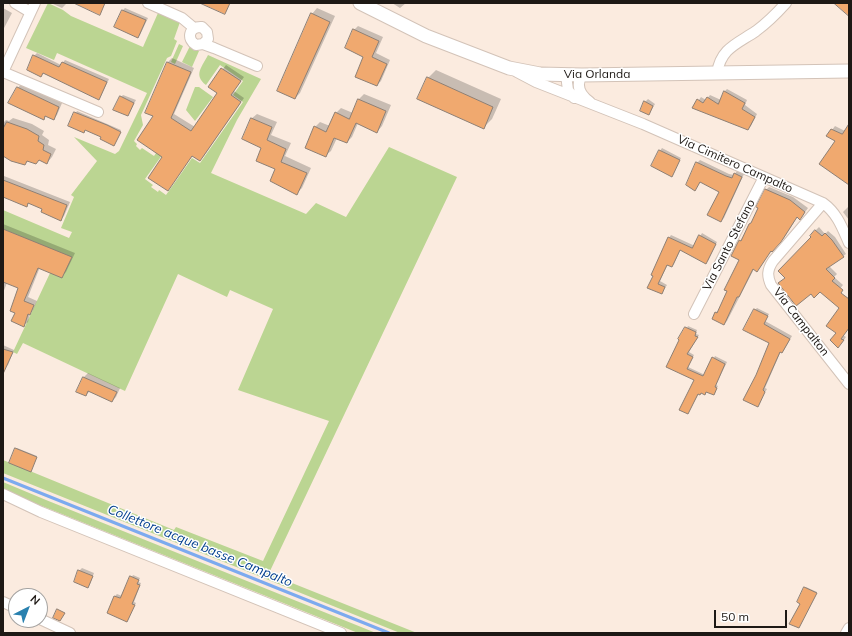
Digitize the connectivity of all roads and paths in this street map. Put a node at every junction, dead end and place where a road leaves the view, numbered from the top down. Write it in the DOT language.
graph roads {
  1 [pos="15,3"];
  2 [pos="148,3"];
  3 [pos="360,3"];
  4 [pos="786,3"];
  5 [pos="32,8"];
  6 [pos="257,66"];
  7 [pos="509,68"];
  8 [pos="3,70"];
  9 [pos="849,72"];
  10 [pos="717,73"];
  11 [pos="566,75"];
  12 [pos="582,75"];
  13 [pos="574,98"];
  14 [pos="601,107"];
  15 [pos="98,112"];
  16 [pos="764,177"];
  17 [pos="823,203"];
  18 [pos="849,243"];
  19 [pos="694,314"];
  20 [pos="849,384"];
  21 [pos="3,494"];
  22 [pos="48,623"];
  23 [pos="849,628"];
  24 [pos="70,633"];
  25 [pos="341,633"];
  26 [pos="846,633"];
  1 -- 5 [label="street"];
  2 -- 6 [label="street"];
  3 -- 7 [label="main road, Via Orlanda"];
  4 -- 10 [label="street"];
  5 -- 8 [label="street"];
  7 -- 11 [label="main road, Via Orlanda"];
  7 -- 13 [label="street, Via Cimitero Campalto"];
  8 -- 15 [label="street"];
  9 -- 10 [label="main road, Via Orlanda"];
  10 -- 12 [label="main road, Via Orlanda"];
  11 -- 12 [label="main road, Via Orlanda"];
  11 -- 13 [label="street"];
  12 -- 14 [label="street, Via Cimitero Campalto"];
  13 -- 14 [label="street, Via Cimitero Campalto"];
  14 -- 16 [label="street, Via Cimitero Campalto"];
  16 -- 17 [label="street, Via Cimitero Campalto"];
  16 -- 19 [label="street, Via Santo Stefano"];
  17 -- 18 [label="street, Via Cimitero Campalto"];
  17 -- 20 [label="street, Via Campalton"];
  21 -- 25 [label="street"];
  22 -- 24 [label="street"];
  23 -- 26 [label="street"];
}
